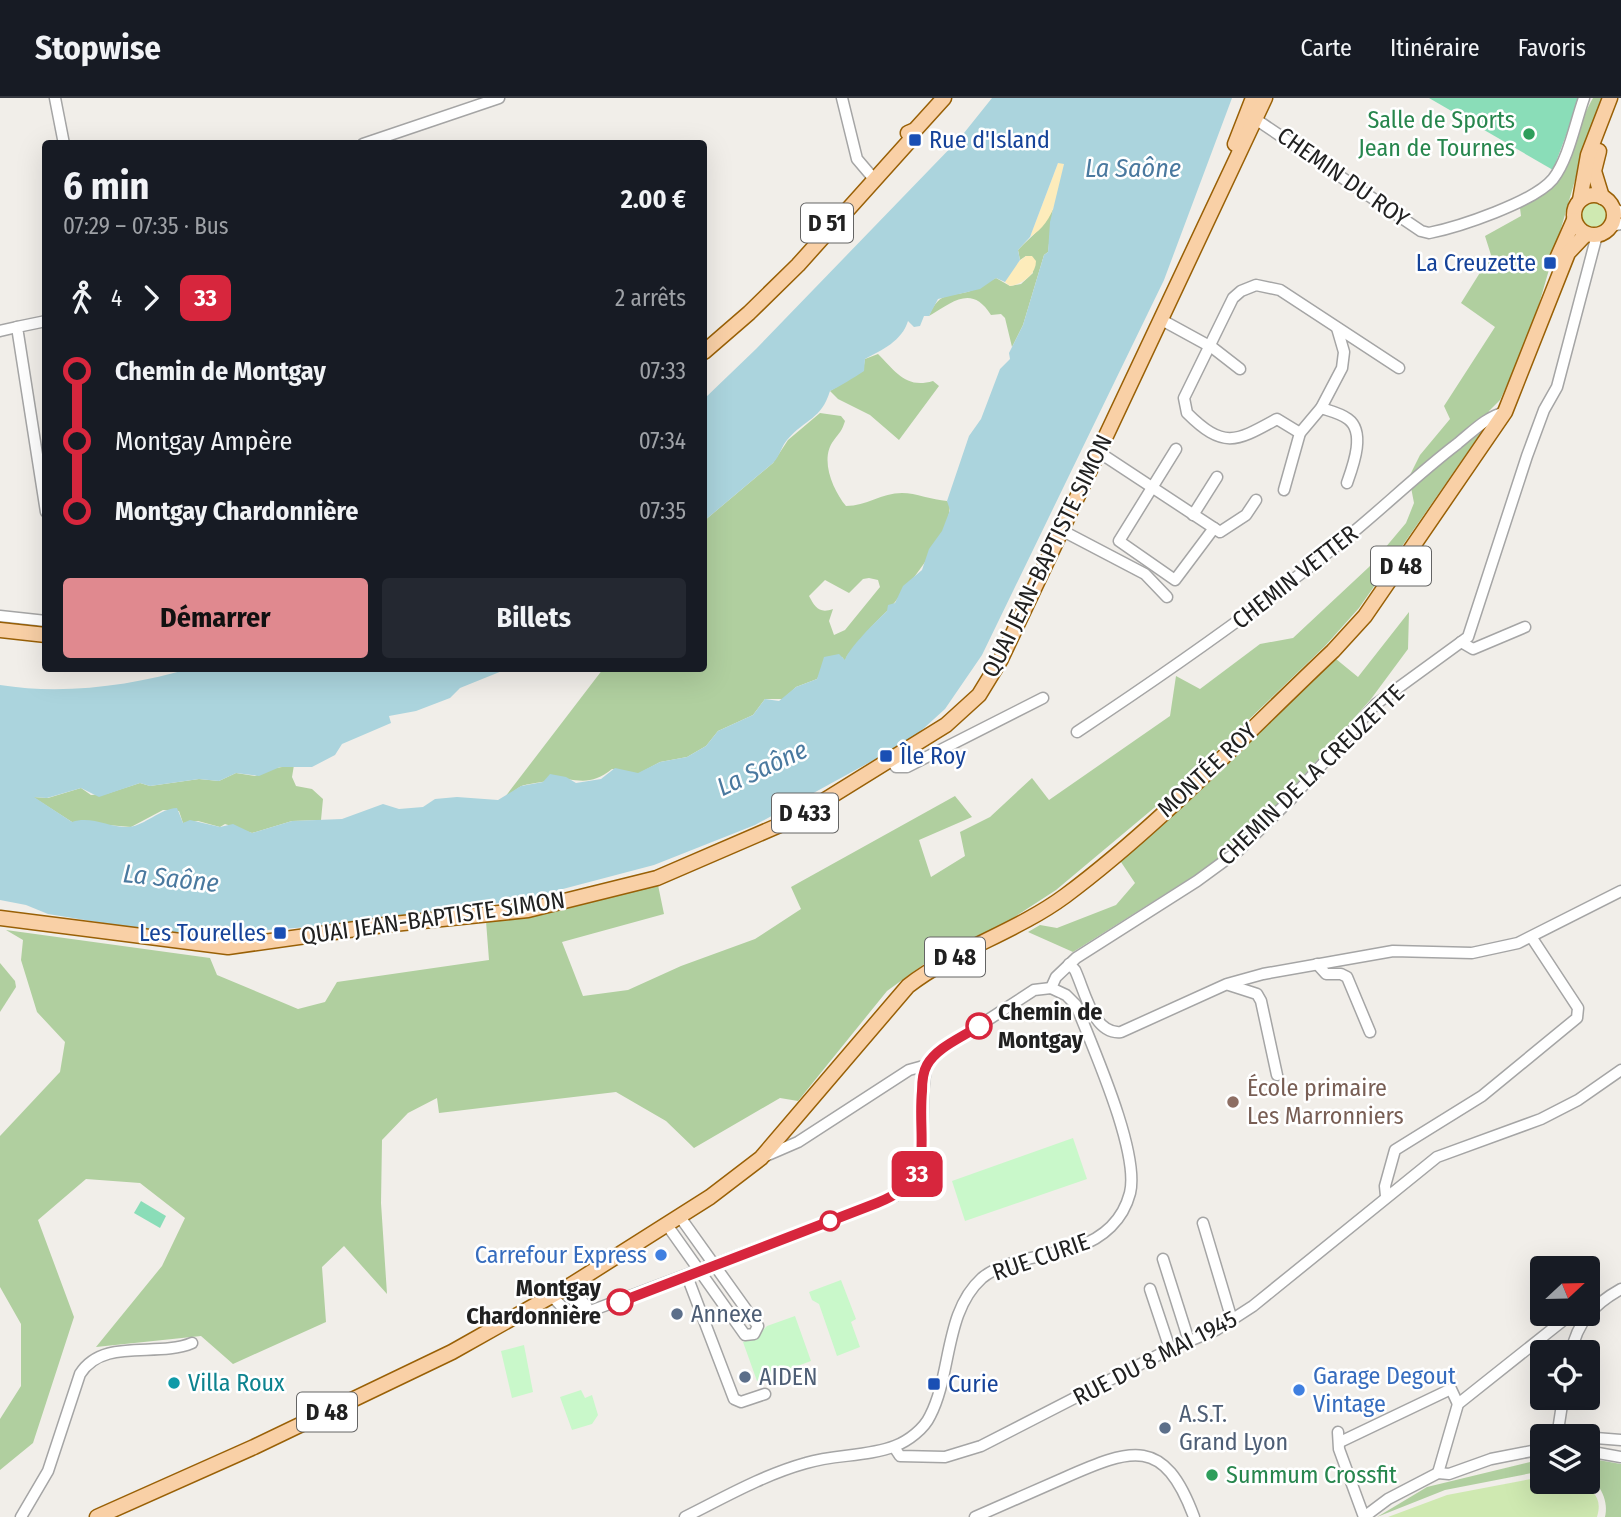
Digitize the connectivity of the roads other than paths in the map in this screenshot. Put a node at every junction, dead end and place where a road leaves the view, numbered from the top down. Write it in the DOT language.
graph roads {
  1 [pos="55,98"];
  2 [pos="499,98"];
  3 [pos="842,98"];
  4 [pos="944,98"];
  5 [pos="1252,98"];
  6 [pos="1265,98"];
  7 [pos="1584,98"];
  8 [pos="1610,98"];
  9 [pos="1617,98"];
  10 [pos="1251,115"];
  11 [pos="63,140"];
  12 [pos="375,140"];
  13 [pos="872,177"];
  14 [pos="1602,197"];
  15 [pos="1580,200"];
  16 [pos="1617,210"];
  17 [pos="1574,220"];
  18 [pos="1616,225"];
  19 [pos="1591,235"];
  20 [pos="1551,291"];
  21 [pos="1160,319"];
  22 [pos="42,322"];
  23 [pos="17,327"];
  24 [pos="1337,328"];
  25 [pos="0,331"];
  26 [pos="1210,346"];
  27 [pos="707,349"];
  28 [pos="1399,368"];
  29 [pos="1240,369"];
  30 [pos="1321,408"];
  31 [pos="1505,412"];
  32 [pos="1300,433"];
  33 [pos="1176,449"];
  34 [pos="1097,451"];
  35 [pos="1217,477"];
  36 [pos="1347,483"];
  37 [pos="42,486"];
  38 [pos="1150,486"];
  39 [pos="1284,490"];
  40 [pos="1255,500"];
  41 [pos="1193,515"];
  42 [pos="1214,528"];
  43 [pos="1061,530"];
  44 [pos="1167,597"];
  45 [pos="0,616"];
  46 [pos="42,621"];
  47 [pos="1525,627"];
  48 [pos="0,630"];
  49 [pos="42,635"];
  50 [pos="1465,639"];
  51 [pos="1043,698"];
  52 [pos="1077,732"];
  53 [pos="891,761"];
  54 [pos="1621,891"];
  55 [pos="0,918"];
  56 [pos="1532,938"];
  57 [pos="1069,964"];
  58 [pos="1317,964"];
  59 [pos="1227,984"];
  60 [pos="1051,988"];
  61 [pos="1370,1031"];
  62 [pos="927,1065"];
  63 [pos="1621,1070"];
  64 [pos="1277,1075"];
  65 [pos="761,1158"];
  66 [pos="1386,1196"];
  67 [pos="680,1217"];
  68 [pos="1203,1223"];
  69 [pos="667,1225"];
  70 [pos="1163,1259"];
  71 [pos="715,1265"];
  72 [pos="699,1271"];
  73 [pos="687,1276"];
  74 [pos="579,1280"];
  75 [pos="566,1288"];
  76 [pos="1150,1289"];
  77 [pos="1621,1289"];
  78 [pos="552,1296"];
  79 [pos="592,1312"];
  80 [pos="1232,1321"];
  81 [pos="1555,1326"];
  82 [pos="1576,1340"];
  83 [pos="1189,1341"];
  84 [pos="192,1343"];
  85 [pos="1170,1349"];
  86 [pos="765,1394"];
  87 [pos="1458,1404"];
  88 [pos="1600,1438"];
  89 [pos="1621,1440"];
  90 [pos="894,1447"];
  91 [pos="1530,1451"];
  92 [pos="1600,1453"];
  93 [pos="1621,1457"];
  94 [pos="1438,1474"];
  95 [pos="21,1517"];
  96 [pos="97,1517"];
  97 [pos="685,1517"];
  98 [pos="975,1517"];
  99 [pos="1194,1517"];
  100 [pos="1364,1517"];
  1 -- 11 [label="street"];
  2 -- 12 [label="street"];
  3 -- 13 [label="street"];
  4 -- 13 [label="main road, D 51"];
  5 -- 10 [label="main road, QUAI JEAN-BAPTISTE SIMON / D 433"];
  6 -- 10 [label="main road, QUAI JEAN-BAPTISTE SIMON / D 433"];
  7 -- 10 [label="street, CHEMIN DU ROY"];
  8 -- 15 [label="main road"];
  9 -- 14 [label="main road"];
  10 -- 21 [label="main road, QUAI JEAN-BAPTISTE SIMON / D 433"];
  13 -- 27 [label="main road, D 51"];
  14 -- 15 [label="main road"];
  14 -- 16 [label="main road"];
  15 -- 17 [label="main road"];
  16 -- 18 [label="main road"];
  17 -- 19 [label="main road"];
  17 -- 20 [label="main road, D 48"];
  18 -- 19 [label="main road"];
  19 -- 20 [label="main road, D 48"];
  19 -- 50 [label="street"];
  20 -- 31 [label="main road, MONTÉE ROY / D 48"];
  21 -- 26 [label="street"];
  21 -- 34 [label="main road, QUAI JEAN-BAPTISTE SIMON / D 433"];
  22 -- 23 [label="street"];
  23 -- 25 [label="street"];
  23 -- 37 [label="street"];
  24 -- 26 [label="street"];
  24 -- 28 [label="street"];
  24 -- 30 [label="street"];
  26 -- 29 [label="street"];
  26 -- 32 [label="street"];
  30 -- 32 [label="street"];
  30 -- 36 [label="street"];
  31 -- 52 [label="street, CHEMIN VETTER"];
  31 -- 65 [label="main road, MONTÉE ROY / D 48"];
  32 -- 39 [label="street"];
  33 -- 38 [label="street"];
  34 -- 38 [label="street"];
  34 -- 43 [label="main road, QUAI JEAN-BAPTISTE SIMON / D 433"];
  35 -- 41 [label="street"];
  38 -- 41 [label="street"];
  38 -- 42 [label="street"];
  40 -- 42 [label="street"];
  41 -- 42 [label="street"];
  43 -- 44 [label="street"];
  43 -- 53 [label="main road, QUAI JEAN-BAPTISTE SIMON / D 433"];
  45 -- 46 [label="street"];
  47 -- 50 [label="street"];
  48 -- 49 [label="main road"];
  50 -- 57 [label="street, CHEMIN DE LA CREUZETTE"];
  51 -- 53 [label="street"];
  53 -- 55 [label="main road, QUAI JEAN-BAPTISTE SIMON / D 433"];
  54 -- 56 [label="street"];
  56 -- 58 [label="street"];
  56 -- 66 [label="street"];
  57 -- 59 [label="street"];
  57 -- 60 [label="street, CHEMIN DE LA CREUZETTE"];
  58 -- 59 [label="street"];
  58 -- 61 [label="street"];
  59 -- 64 [label="street"];
  60 -- 62 [label="street"];
  60 -- 90 [label="street, RUE CURIE"];
  62 -- 65 [label="street"];
  62 -- 71 [label="street"];
  63 -- 66 [label="street, RUE DU 8 MAI 1945"];
  65 -- 67 [label="main road, D 48"];
  66 -- 80 [label="street, RUE DU 8 MAI 1945"];
  67 -- 69 [label="main road, D 48"];
  67 -- 71 [label="street"];
  68 -- 80 [label="street"];
  69 -- 72 [label="street"];
  69 -- 74 [label="main road, D 48"];
  70 -- 83 [label="street"];
  71 -- 72 [label="street"];
  71 -- 72 [label="street"];
  72 -- 73 [label="street"];
  73 -- 79 [label="street"];
  73 -- 86 [label="street"];
  74 -- 75 [label="main road, D 48"];
  74 -- 79 [label="street"];
  75 -- 78 [label="main road, D 48"];
  75 -- 79 [label="street"];
  76 -- 85 [label="street"];
  77 -- 82 [label="street"];
  78 -- 79 [label="street"];
  78 -- 96 [label="main road, D 48"];
  80 -- 83 [label="street, RUE DU 8 MAI 1945"];
  81 -- 87 [label="street"];
  83 -- 85 [label="street, RUE DU 8 MAI 1945"];
  84 -- 95 [label="street"];
  85 -- 90 [label="street, RUE DU 8 MAI 1945"];
  87 -- 94 [label="street"];
  87 -- 100 [label="street"];
  88 -- 89 [label="street"];
  90 -- 97 [label="street, RUE DU 8 MAI 1945"];
  91 -- 94 [label="street"];
  92 -- 93 [label="street"];
  94 -- 100 [label="street"];
  98 -- 99 [label="street"];
}
